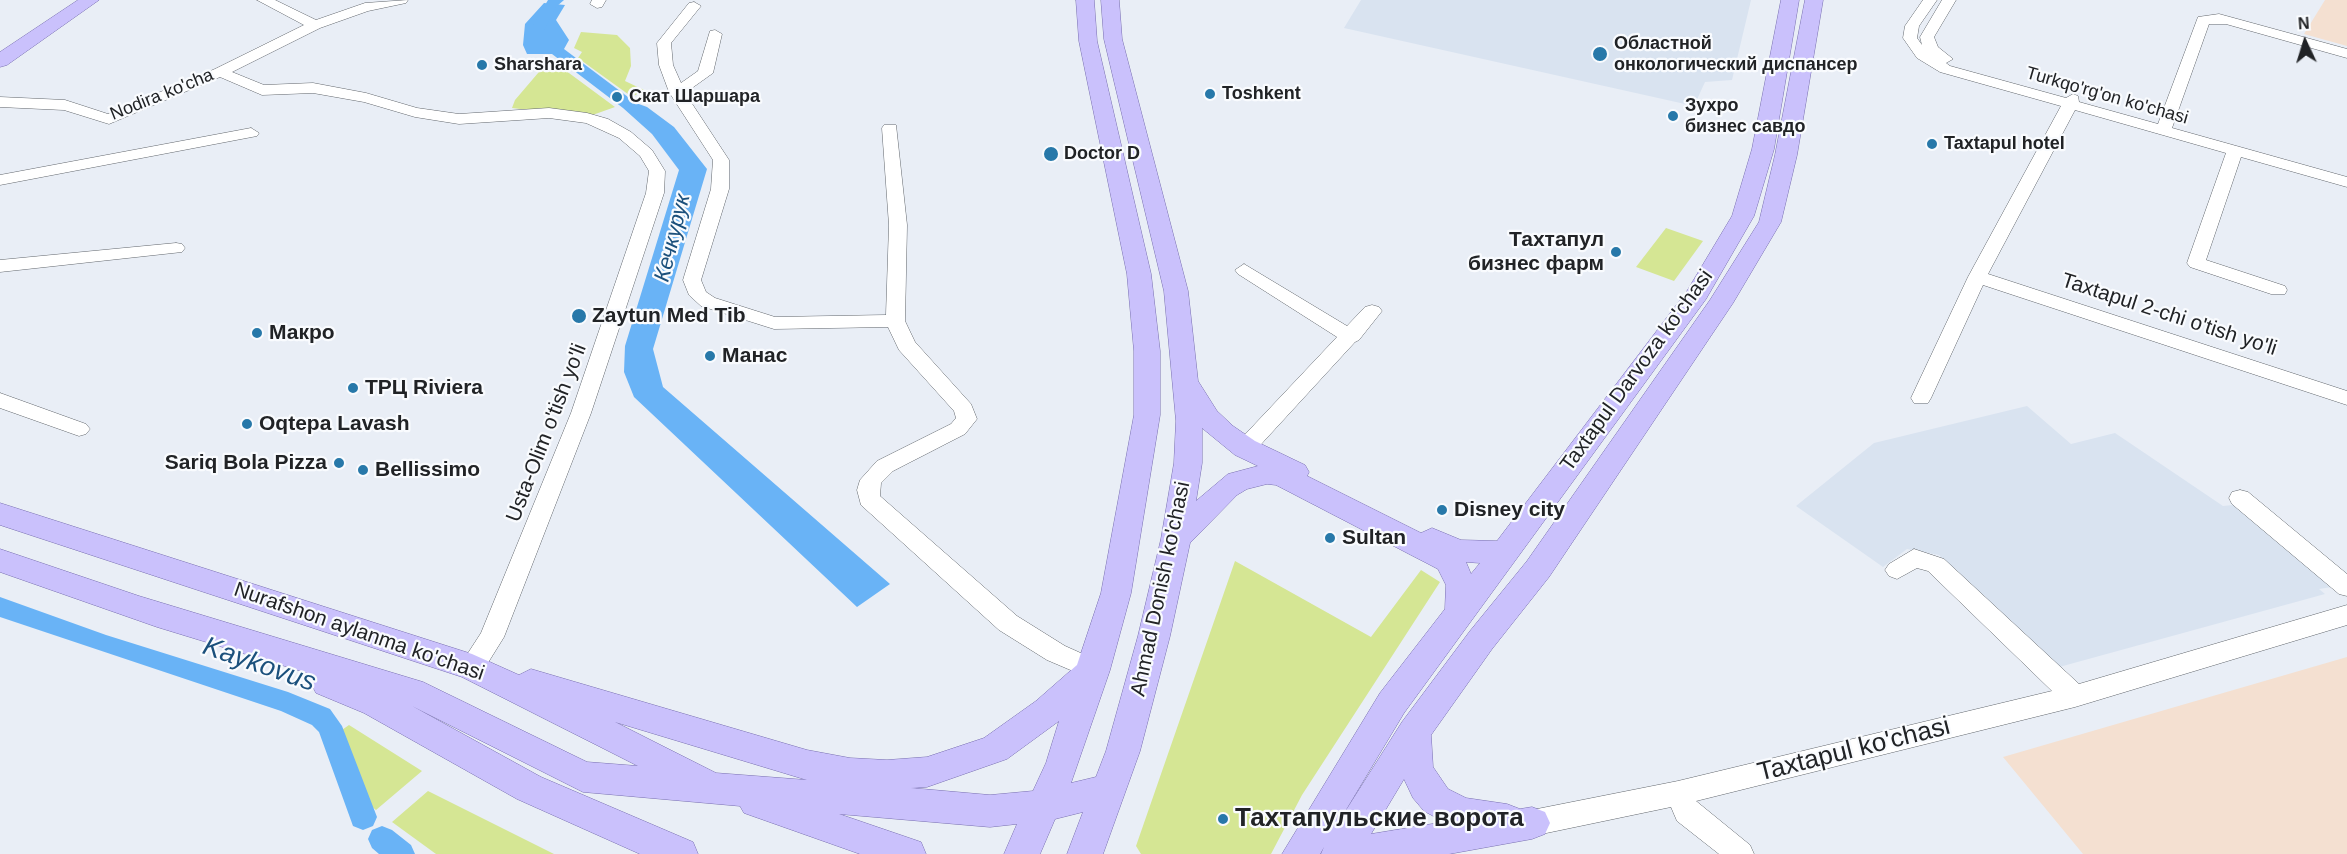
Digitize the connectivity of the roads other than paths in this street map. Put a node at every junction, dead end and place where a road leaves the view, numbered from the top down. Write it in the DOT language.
graph roads {
  1 [pos="72,0"];
  2 [pos="90,0"];
  3 [pos="264,0"];
  4 [pos="401,0"];
  5 [pos="1085,0"];
  6 [pos="1110,0"];
  7 [pos="1790,0"];
  8 [pos="1814,0"];
  9 [pos="1930,0"];
  10 [pos="1949,0"];
  11 [pos="694,6"];
  12 [pos="315,25"];
  13 [pos="715,34"];
  14 [pos="2347,54"];
  15 [pos="1,57"];
  16 [pos="220,72"];
  17 [pos="678,92"];
  18 [pos="0,102"];
  19 [pos="2071,102"];
  20 [pos="890,128"];
  21 [pos="2165,129"];
  22 [pos="251,133"];
  23 [pos="2235,152"];
  24 [pos="2347,174"];
  25 [pos="0,180"];
  26 [pos="2347,183"];
  27 [pos="176,248"];
  28 [pos="0,266"];
  29 [pos="1244,270"];
  30 [pos="1977,277"];
  31 [pos="2278,290"];
  32 [pos="1372,311"];
  33 [pos="895,321"];
  34 [pos="1352,336"];
  35 [pos="1187,384"];
  36 [pos="1921,398"];
  37 [pos="2347,398"];
  38 [pos="0,400"];
  39 [pos="79,429"];
  40 [pos="1245,448"];
  41 [pos="2240,498"];
  42 [pos="0,514"];
  43 [pos="1176,539"];
  44 [pos="1458,551"];
  45 [pos="1503,552"];
  46 [pos="0,560"];
  47 [pos="1897,570"];
  48 [pos="1483,580"];
  49 [pos="2347,587"];
  50 [pos="140,608"];
  51 [pos="1460,612"];
  52 [pos="2347,615"];
  53 [pos="1493,625"];
  54 [pos="472,667"];
  55 [pos="1094,670"];
  56 [pos="2074,696"];
  57 [pos="1413,732"];
  58 [pos="718,789"];
  59 [pos="1110,789"];
  60 [pos="1678,793"];
  61 [pos="1045,806"];
  62 [pos="1532,823"];
  63 [pos="1412,849"];
  64 [pos="680,854"];
  65 [pos="908,854"];
  66 [pos="1022,854"];
  67 [pos="1085,854"];
  68 [pos="1300,854"];
  69 [pos="1339,854"];
  70 [pos="1354,854"];
  71 [pos="1740,854"];
  1 -- 15 [label="main road"];
  2 -- 15 [label="main road"];
  3 -- 12 [label="street"];
  4 -- 12 [label="street, Nodira ko'cha"];
  5 -- 55 [label="main road, Ahmad Donish ko'chasi"];
  6 -- 35 [label="main road, Ahmad Donish ko'chasi"];
  7 -- 45 [label="main road, Taxtapul Darvoza ko'chasi"];
  8 -- 53 [label="main road, Taxtapul Darvoza ko'chasi"];
  9 -- 19 [label="street, Turkqo'rg'on ko'chasi"];
  10 -- 19 [label="street, Turkqo'rg'on ko'chasi"];
  11 -- 17 [label="street"];
  12 -- 16 [label="street, Nodira ko'cha"];
  13 -- 17 [label="street"];
  14 -- 21 [label="street"];
  16 -- 18 [label="street, Nodira ko'cha"];
  16 -- 54 [label="street, Usta-Olim o'tish yo'li"];
  17 -- 33 [label="street"];
  19 -- 21 [label="street, Turkqo'rg'on ko'chasi"];
  19 -- 30 [label="street"];
  20 -- 33 [label="street"];
  21 -- 23 [label="street, Turkqo'rg'on ko'chasi"];
  21 -- 24 [label="street, Turkqo'rg'on ko'chasi"];
  22 -- 25 [label="street"];
  23 -- 26 [label="street, Turkqo'rg'on ko'chasi"];
  23 -- 31 [label="street"];
  27 -- 28 [label="street"];
  29 -- 34 [label="street"];
  30 -- 36 [label="street"];
  30 -- 37 [label="street, Taxtapul 2-chi o'tish yo'li"];
  32 -- 34 [label="street"];
  33 -- 55 [label="street"];
  34 -- 40 [label="street"];
  35 -- 40 [label="main road"];
  35 -- 43 [label="main road, Ahmad Donish ko'chasi"];
  38 -- 39 [label="street"];
  40 -- 44 [label="main road"];
  41 -- 49 [label="street"];
  42 -- 54 [label="main road, Nurafshon aylanma ko'chasi"];
  43 -- 51 [label="main road"];
  43 -- 59 [label="main road, Ahmad Donish ko'chasi"];
  44 -- 45 [label="main road"];
  44 -- 48 [label="main road"];
  45 -- 48 [label="main road, Taxtapul Darvoza ko'chasi"];
  46 -- 50 [label="main road"];
  47 -- 56 [label="street"];
  48 -- 51 [label="main road, Taxtapul Darvoza ko'chasi"];
  48 -- 53 [label="main road"];
  50 -- 58 [label="main road"];
  50 -- 64 [label="main road"];
  51 -- 68 [label="main road, Taxtapul Darvoza ko'chasi"];
  52 -- 56 [label="street, Taxtapul ko'chasi"];
  53 -- 57 [label="main road, Taxtapul Darvoza ko'chasi"];
  54 -- 55 [label="main road"];
  54 -- 58 [label="main road, Nurafshon aylanma ko'chasi"];
  55 -- 61 [label="main road, Ahmad Donish ko'chasi"];
  56 -- 60 [label="street, Taxtapul ko'chasi"];
  57 -- 62 [label="main road"];
  57 -- 69 [label="main road, Taxtapul Darvoza ko'chasi"];
  58 -- 61 [label="main road"];
  58 -- 65 [label="main road, Nurafshon aylanma ko'chasi"];
  59 -- 61 [label="main road"];
  59 -- 67 [label="main road, Ahmad Donish ko'chasi"];
  60 -- 62 [label="street, Taxtapul ko'chasi"];
  60 -- 71 [label="street"];
  61 -- 66 [label="main road, Ahmad Donish ko'chasi"];
  62 -- 63 [label="main road, Taxtapul ko'chasi"];
  63 -- 70 [label="main road, Taxtapul ko'chasi"];
}
